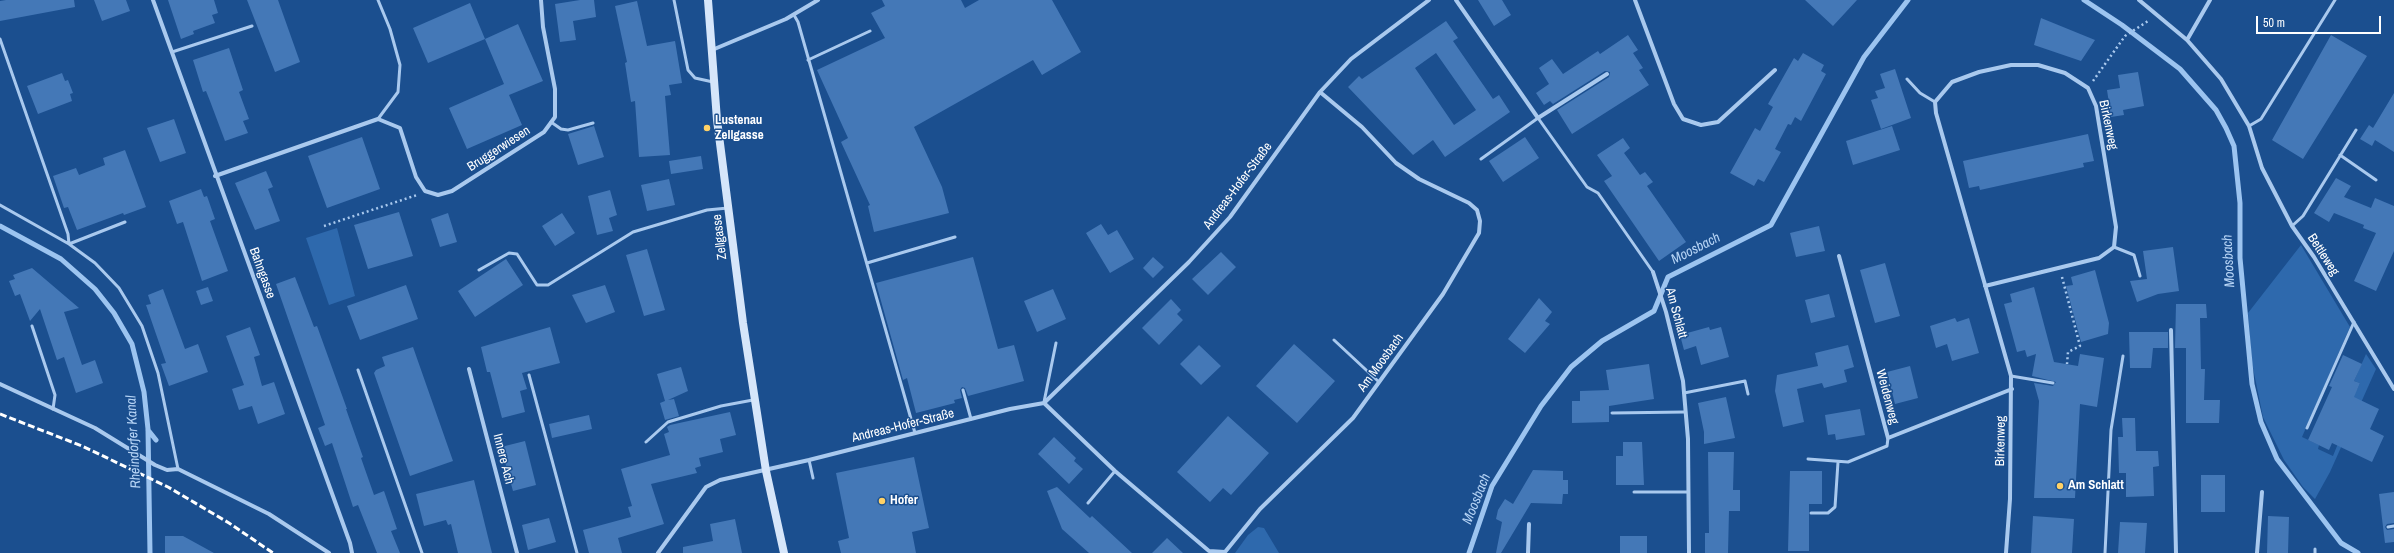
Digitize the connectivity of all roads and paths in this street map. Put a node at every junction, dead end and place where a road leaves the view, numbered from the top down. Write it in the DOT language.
graph roads {
  1 [pos="153,0"];
  2 [pos="378,0"];
  3 [pos="540,0"];
  4 [pos="674,0"];
  5 [pos="708,0"];
  6 [pos="818,0"];
  7 [pos="1429,0"];
  8 [pos="1456,0"];
  9 [pos="1635,0"];
  10 [pos="2139,0"];
  11 [pos="2210,0"];
  12 [pos="2335,0"];
  13 [pos="794,15"];
  14 [pos="252,26"];
  15 [pos="2139,27"];
  16 [pos="870,31"];
  17 [pos="0,39"];
  18 [pos="2187,40"];
  19 [pos="712,50"];
  20 [pos="172,52"];
  21 [pos="808,60"];
  22 [pos="1774,70"];
  23 [pos="1607,74"];
  24 [pos="1907,79"];
  25 [pos="714,82"];
  26 [pos="2088,88"];
  27 [pos="1320,92"];
  28 [pos="1935,102"];
  29 [pos="1538,118"];
  30 [pos="378,119"];
  31 [pos="551,122"];
  32 [pos="593,123"];
  33 [pos="2249,126"];
  34 [pos="2356,130"];
  35 [pos="2340,156"];
  36 [pos="1480,159"];
  37 [pos="215,176"];
  38 [pos="2376,180"];
  39 [pos="425,192"];
  40 [pos="0,205"];
  41 [pos="728,208"];
  42 [pos="125,222"];
  43 [pos="324,226"];
  44 [pos="2292,226"];
  45 [pos="954,237"];
  46 [pos="69,244"];
  47 [pos="2114,247"];
  48 [pos="1839,256"];
  49 [pos="866,263"];
  50 [pos="2060,269"];
  51 [pos="479,270"];
  52 [pos="1653,272"];
  53 [pos="2140,276"];
  54 [pos="1986,286"];
  55 [pos="2354,322"];
  56 [pos="32,326"];
  57 [pos="2172,330"];
  58 [pos="1334,340"];
  59 [pos="1056,343"];
  60 [pos="2123,356"];
  61 [pos="2067,364"];
  62 [pos="469,369"];
  63 [pos="358,370"];
  64 [pos="529,375"];
  65 [pos="2011,376"];
  66 [pos="1379,382"];
  67 [pos="2053,382"];
  68 [pos="0,384"];
  69 [pos="2012,389"];
  70 [pos="2394,389"];
  71 [pos="963,390"];
  72 [pos="1684,394"];
  73 [pos="1748,394"];
  74 [pos="754,400"];
  75 [pos="1044,403"];
  76 [pos="53,409"];
  77 [pos="1686,412"];
  78 [pos="1612,413"];
  79 [pos="971,419"];
  80 [pos="2307,428"];
  81 [pos="915,433"];
  82 [pos="1888,438"];
  83 [pos="646,442"];
  84 [pos="1808,459"];
  85 [pos="809,460"];
  86 [pos="1838,462"];
  87 [pos="178,469"];
  88 [pos="766,470"];
  89 [pos="1115,471"];
  90 [pos="813,478"];
  91 [pos="1634,492"];
  92 [pos="1688,492"];
  93 [pos="2262,492"];
  94 [pos="1088,503"];
  95 [pos="1811,513"];
  96 [pos="1528,524"];
  97 [pos="2394,526"];
  98 [pos="2388,527"];
  99 [pos="329,553"];
  100 [pos="352,553"];
  101 [pos="422,553"];
  102 [pos="517,553"];
  103 [pos="577,553"];
  104 [pos="658,553"];
  105 [pos="784,553"];
  106 [pos="1528,553"];
  107 [pos="1689,553"];
  108 [pos="2006,553"];
  109 [pos="2105,553"];
  110 [pos="2176,553"];
  111 [pos="2257,553"];
  1 -- 20 [label="street, Bahngasse"];
  2 -- 30 [label="lane"];
  3 -- 31 [label="street"];
  4 -- 25 [label="lane"];
  5 -- 19 [label="main road, Zellgasse"];
  6 -- 13 [label="street"];
  7 -- 27 [label="street, Andreas-Hofer-Straße"];
  8 -- 29 [label="street"];
  9 -- 22 [label="street"];
  10 -- 18 [label="street, Bettleweg"];
  11 -- 18 [label="street"];
  12 -- 33 [label="lane"];
  13 -- 19 [label="street"];
  13 -- 21 [label="lane"];
  14 -- 20 [label="lane"];
  15 -- 26 [label="path"];
  16 -- 21 [label="lane"];
  17 -- 46 [label="lane"];
  18 -- 33 [label="street, Bettleweg"];
  19 -- 25 [label="main road, Zellgasse"];
  20 -- 37 [label="street, Bahngasse"];
  21 -- 49 [label="lane"];
  23 -- 29 [label="street"];
  24 -- 28 [label="lane"];
  25 -- 41 [label="main road, Zellgasse"];
  26 -- 28 [label="street, Birkenweg"];
  26 -- 47 [label="street, Birkenweg"];
  27 -- 66 [label="street, Am Moosbach"];
  27 -- 75 [label="street, Andreas-Hofer-Straße"];
  28 -- 54 [label="street, Birkenweg"];
  29 -- 36 [label="lane"];
  29 -- 52 [label="lane, Am Schlatt"];
  30 -- 37 [label="street"];
  30 -- 39 [label="street"];
  31 -- 32 [label="lane"];
  31 -- 39 [label="street, Bruggerwiesen"];
  33 -- 44 [label="street, Bettleweg"];
  34 -- 35 [label="lane"];
  35 -- 38 [label="lane"];
  35 -- 44 [label="lane"];
  37 -- 100 [label="street, Bahngasse"];
  39 -- 43 [label="path"];
  40 -- 46 [label="lane"];
  41 -- 51 [label="lane"];
  41 -- 74 [label="main road, Zellgasse"];
  42 -- 46 [label="lane"];
  44 -- 55 [label="street, Bettleweg"];
  45 -- 49 [label="lane"];
  46 -- 87 [label="lane"];
  47 -- 50 [label="street"];
  47 -- 53 [label="lane"];
  48 -- 82 [label="street, Weidenweg"];
  49 -- 81 [label="lane"];
  50 -- 54 [label="street"];
  50 -- 61 [label="path"];
  52 -- 72 [label="street, Am Schlatt"];
  54 -- 65 [label="street, Birkenweg"];
  55 -- 70 [label="street, Bettleweg"];
  55 -- 80 [label="lane"];
  56 -- 76 [label="lane"];
  57 -- 110 [label="street"];
  58 -- 66 [label="lane"];
  59 -- 75 [label="lane"];
  60 -- 109 [label="lane"];
  62 -- 102 [label="street, Innere Ach"];
  63 -- 101 [label="lane"];
  64 -- 103 [label="lane"];
  65 -- 67 [label="lane"];
  65 -- 69 [label="street, Birkenweg"];
  66 -- 89 [label="street, Am Moosbach"];
  68 -- 76 [label="street"];
  69 -- 82 [label="street, Weidenweg"];
  69 -- 108 [label="street, Birkenweg"];
  71 -- 79 [label="lane"];
  72 -- 73 [label="lane"];
  72 -- 77 [label="street, Am Schlatt"];
  74 -- 83 [label="lane"];
  74 -- 88 [label="main road, Zellgasse"];
  75 -- 79 [label="street, Andreas-Hofer-Straße"];
  75 -- 89 [label="street"];
  76 -- 87 [label="street"];
  77 -- 78 [label="lane"];
  77 -- 92 [label="street, Am Schlatt"];
  79 -- 81 [label="street, Andreas-Hofer-Straße"];
  81 -- 85 [label="street, Andreas-Hofer-Straße"];
  82 -- 86 [label="lane"];
  84 -- 86 [label="lane"];
  85 -- 88 [label="street, Andreas-Hofer-Straße"];
  85 -- 90 [label="lane"];
  86 -- 95 [label="lane"];
  87 -- 99 [label="street"];
  88 -- 104 [label="street"];
  88 -- 105 [label="main road, Zellgasse"];
  89 -- 94 [label="lane"];
  91 -- 92 [label="lane"];
  92 -- 107 [label="street, Am Schlatt"];
  93 -- 111 [label="street"];
  96 -- 106 [label="street"];
  97 -- 98 [label="lane"];
}
